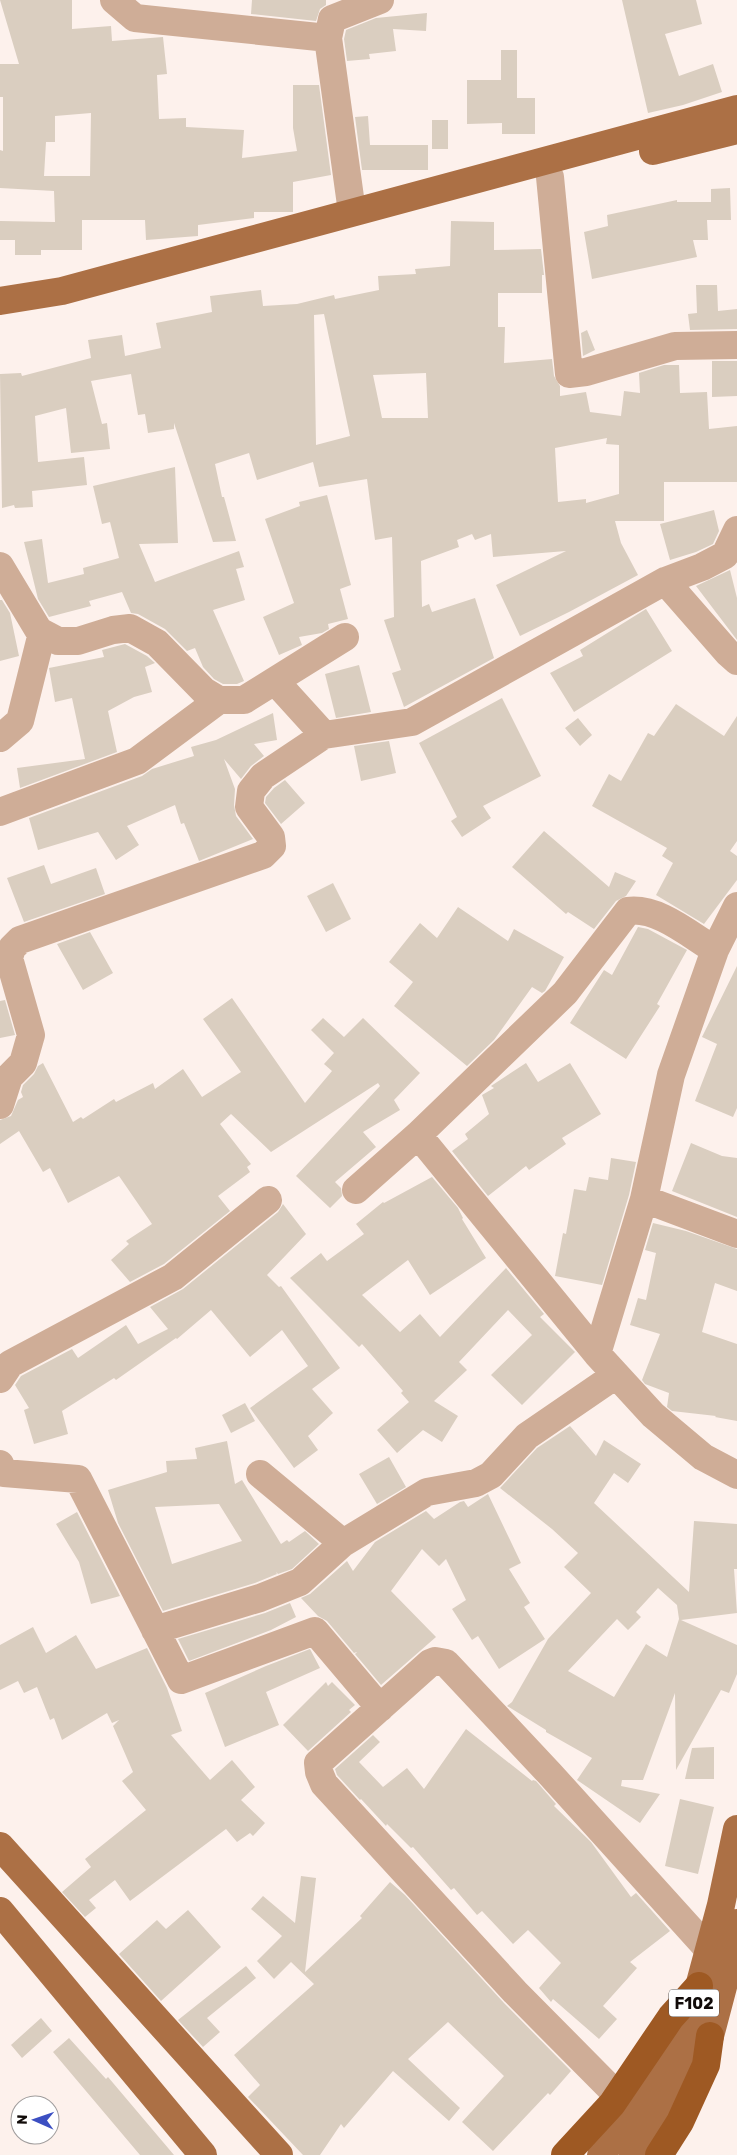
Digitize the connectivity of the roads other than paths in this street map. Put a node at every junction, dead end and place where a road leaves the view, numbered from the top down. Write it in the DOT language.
graph roads {
  1 [pos="114,0"];
  2 [pos="380,0"];
  3 [pos="328,38"];
  4 [pos="737,109"];
  5 [pos="737,130"];
  6 [pos="550,177"];
  7 [pos="352,212"];
  8 [pos="0,301"];
  9 [pos="0,318"];
  10 [pos="737,345"];
  11 [pos="737,530"];
  12 [pos="0,566"];
  13 [pos="665,581"];
  14 [pos="42,633"];
  15 [pos="345,637"];
  16 [pos="726,649"];
  17 [pos="275,681"];
  18 [pos="219,700"];
  19 [pos="324,735"];
  20 [pos="0,738"];
  21 [pos="0,812"];
  22 [pos="737,906"];
  23 [pos="715,950"];
  24 [pos="0,1105"];
  25 [pos="418,1135"];
  26 [pos="356,1190"];
  27 [pos="644,1199"];
  28 [pos="268,1200"];
  29 [pos="737,1234"];
  30 [pos="597,1354"];
  31 [pos="616,1375"];
  32 [pos="0,1379"];
  33 [pos="0,1464"];
  34 [pos="260,1474"];
  35 [pos="737,1475"];
  36 [pos="343,1543"];
  37 [pos="155,1630"];
  38 [pos="380,1708"];
  39 [pos="737,1829"];
  40 [pos="0,1846"];
  41 [pos="0,1910"];
  42 [pos="737,1923"];
  43 [pos="709,1950"];
  44 [pos="699,1986"];
  45 [pos="710,2036"];
  46 [pos="618,2096"];
  47 [pos="203,2155"];
  48 [pos="279,2155"];
  49 [pos="565,2155"];
  50 [pos="601,2155"];
  51 [pos="633,2155"];
  52 [pos="659,2155"];
  1 -- 3 [label="street"];
  2 -- 3 [label="street"];
  3 -- 7 [label="street"];
  4 -- 7 [label="main road"];
  5 -- 6 [label="main road"];
  6 -- 9 [label="main road"];
  6 -- 10 [label="street"];
  7 -- 8 [label="main road"];
  11 -- 13 [label="street"];
  12 -- 14 [label="street"];
  13 -- 16 [label="street"];
  13 -- 19 [label="street"];
  14 -- 18 [label="street"];
  14 -- 20 [label="street"];
  15 -- 17 [label="street"];
  17 -- 18 [label="street"];
  17 -- 19 [label="street"];
  18 -- 21 [label="street"];
  19 -- 24 [label="street"];
  22 -- 23 [label="street"];
  23 -- 25 [label="street"];
  23 -- 27 [label="street"];
  25 -- 26 [label="street"];
  25 -- 30 [label="street"];
  27 -- 29 [label="street"];
  27 -- 30 [label="street"];
  28 -- 32 [label="street"];
  30 -- 31 [label="street"];
  31 -- 35 [label="street"];
  31 -- 36 [label="street"];
  33 -- 37 [label="street"];
  34 -- 36 [label="street"];
  36 -- 37 [label="street"];
  37 -- 38 [label="street"];
  38 -- 43 [label="street"];
  38 -- 46 [label="street"];
  39 -- 43 [label="main road, F102"];
  40 -- 48 [label="main road"];
  41 -- 47 [label="main road"];
  42 -- 45 [label="main road, F102"];
  43 -- 44 [label="main road, F102"];
  44 -- 46 [label="highway"];
  44 -- 50 [label="main road, F102"];
  45 -- 51 [label="main road, F102"];
  45 -- 52 [label="highway"];
  46 -- 49 [label="highway"];
}
